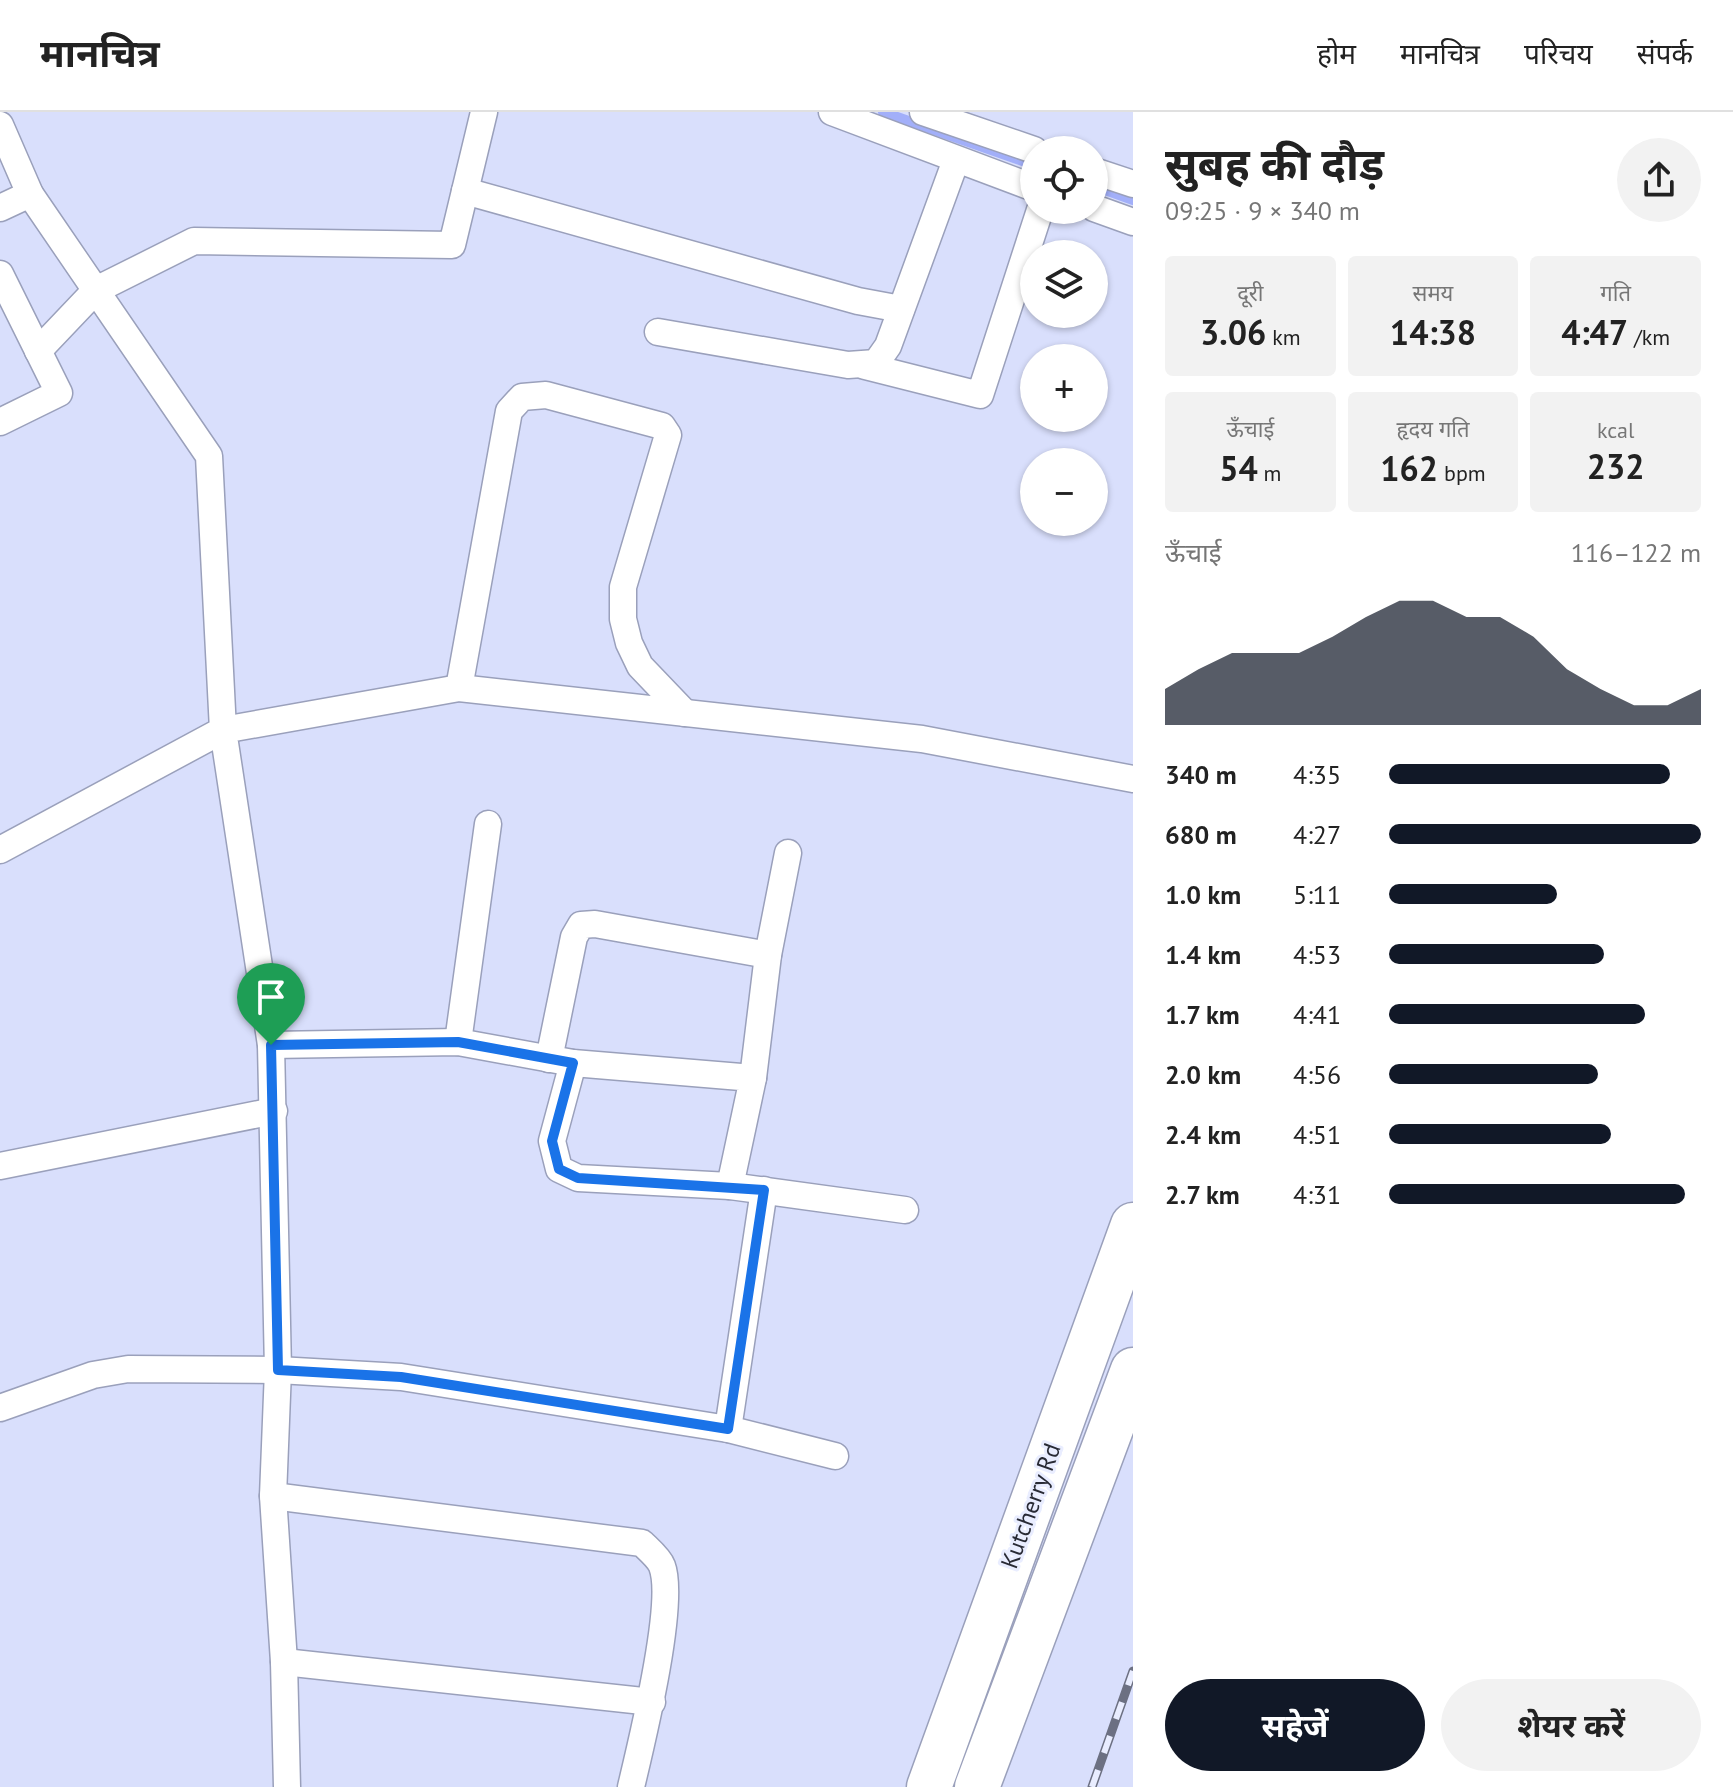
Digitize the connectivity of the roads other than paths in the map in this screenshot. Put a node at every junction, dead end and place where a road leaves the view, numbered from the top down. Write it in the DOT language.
graph roads {
  1 [pos="484,112"];
  2 [pos="832,112"];
  3 [pos="923,112"];
  4 [pos="0,125"];
  5 [pos="1020,145"];
  6 [pos="956,160"];
  7 [pos="1108,176"];
  8 [pos="1020,183"];
  9 [pos="1133,184"];
  10 [pos="465,191"];
  11 [pos="30,194"];
  12 [pos="0,208"];
  13 [pos="1108,213"];
  14 [pos="1133,222"];
  15 [pos="1035,224"];
  16 [pos="0,274"];
  17 [pos="96,290"];
  18 [pos="901,309"];
  19 [pos="658,332"];
  20 [pos="38,351"];
  21 [pos="865,366"];
  22 [pos="0,422"];
  23 [pos="459,688"];
  24 [pos="685,713"];
  25 [pos="223,730"];
  26 [pos="1133,779"];
  27 [pos="488,824"];
  28 [pos="1,846"];
  29 [pos="788,853"];
  30 [pos="768,955"];
  31 [pos="458,1042"];
  32 [pos="271,1045"];
  33 [pos="561,1061"];
  34 [pos="753,1078"];
  35 [pos="274,1111"];
  36 [pos="0,1166"];
  37 [pos="730,1186"];
  38 [pos="764,1190"];
  39 [pos="905,1210"];
  40 [pos="1133,1225"];
  41 [pos="1133,1312"];
  42 [pos="278,1370"];
  43 [pos="1133,1370"];
  44 [pos="0,1408"];
  45 [pos="728,1429"];
  46 [pos="835,1456"];
  47 [pos="273,1496"];
  48 [pos="284,1662"];
  49 [pos="652,1702"];
  50 [pos="287,1787"];
  51 [pos="631,1787"];
  52 [pos="929,1787"];
  53 [pos="958,1787"];
  54 [pos="977,1787"];
  1 -- 10 [label="street"];
  2 -- 6 [label="street"];
  3 -- 5 [label="street"];
  4 -- 11 [label="street"];
  6 -- 8 [label="street"];
  6 -- 18 [label="street"];
  7 -- 9 [label="street"];
  10 -- 17 [label="street"];
  10 -- 18 [label="street"];
  11 -- 12 [label="street"];
  11 -- 17 [label="street"];
  13 -- 14 [label="street"];
  15 -- 21 [label="street"];
  16 -- 20 [label="street"];
  17 -- 20 [label="street"];
  17 -- 25 [label="street"];
  18 -- 21 [label="street"];
  19 -- 21 [label="street"];
  20 -- 22 [label="street"];
  23 -- 24 [label="street"];
  23 -- 24 [label="street"];
  23 -- 25 [label="street"];
  24 -- 26 [label="street"];
  25 -- 28 [label="street"];
  25 -- 32 [label="street"];
  27 -- 31 [label="street"];
  29 -- 30 [label="street"];
  30 -- 33 [label="street"];
  30 -- 34 [label="street"];
  31 -- 32 [label="street"];
  31 -- 33 [label="street"];
  32 -- 35 [label="street"];
  33 -- 34 [label="street"];
  33 -- 37 [label="street"];
  34 -- 37 [label="street"];
  35 -- 36 [label="street"];
  35 -- 42 [label="street"];
  37 -- 38 [label="street"];
  38 -- 39 [label="street"];
  38 -- 45 [label="street"];
  40 -- 52 [label="highway, Kutcherry Rd"];
  41 -- 53 [label="highway"];
  42 -- 44 [label="street"];
  42 -- 45 [label="street"];
  42 -- 47 [label="street"];
  43 -- 54 [label="highway"];
  45 -- 46 [label="street"];
  47 -- 48 [label="street"];
  47 -- 49 [label="street"];
  48 -- 49 [label="street"];
  48 -- 50 [label="street"];
  49 -- 51 [label="street"];
}
